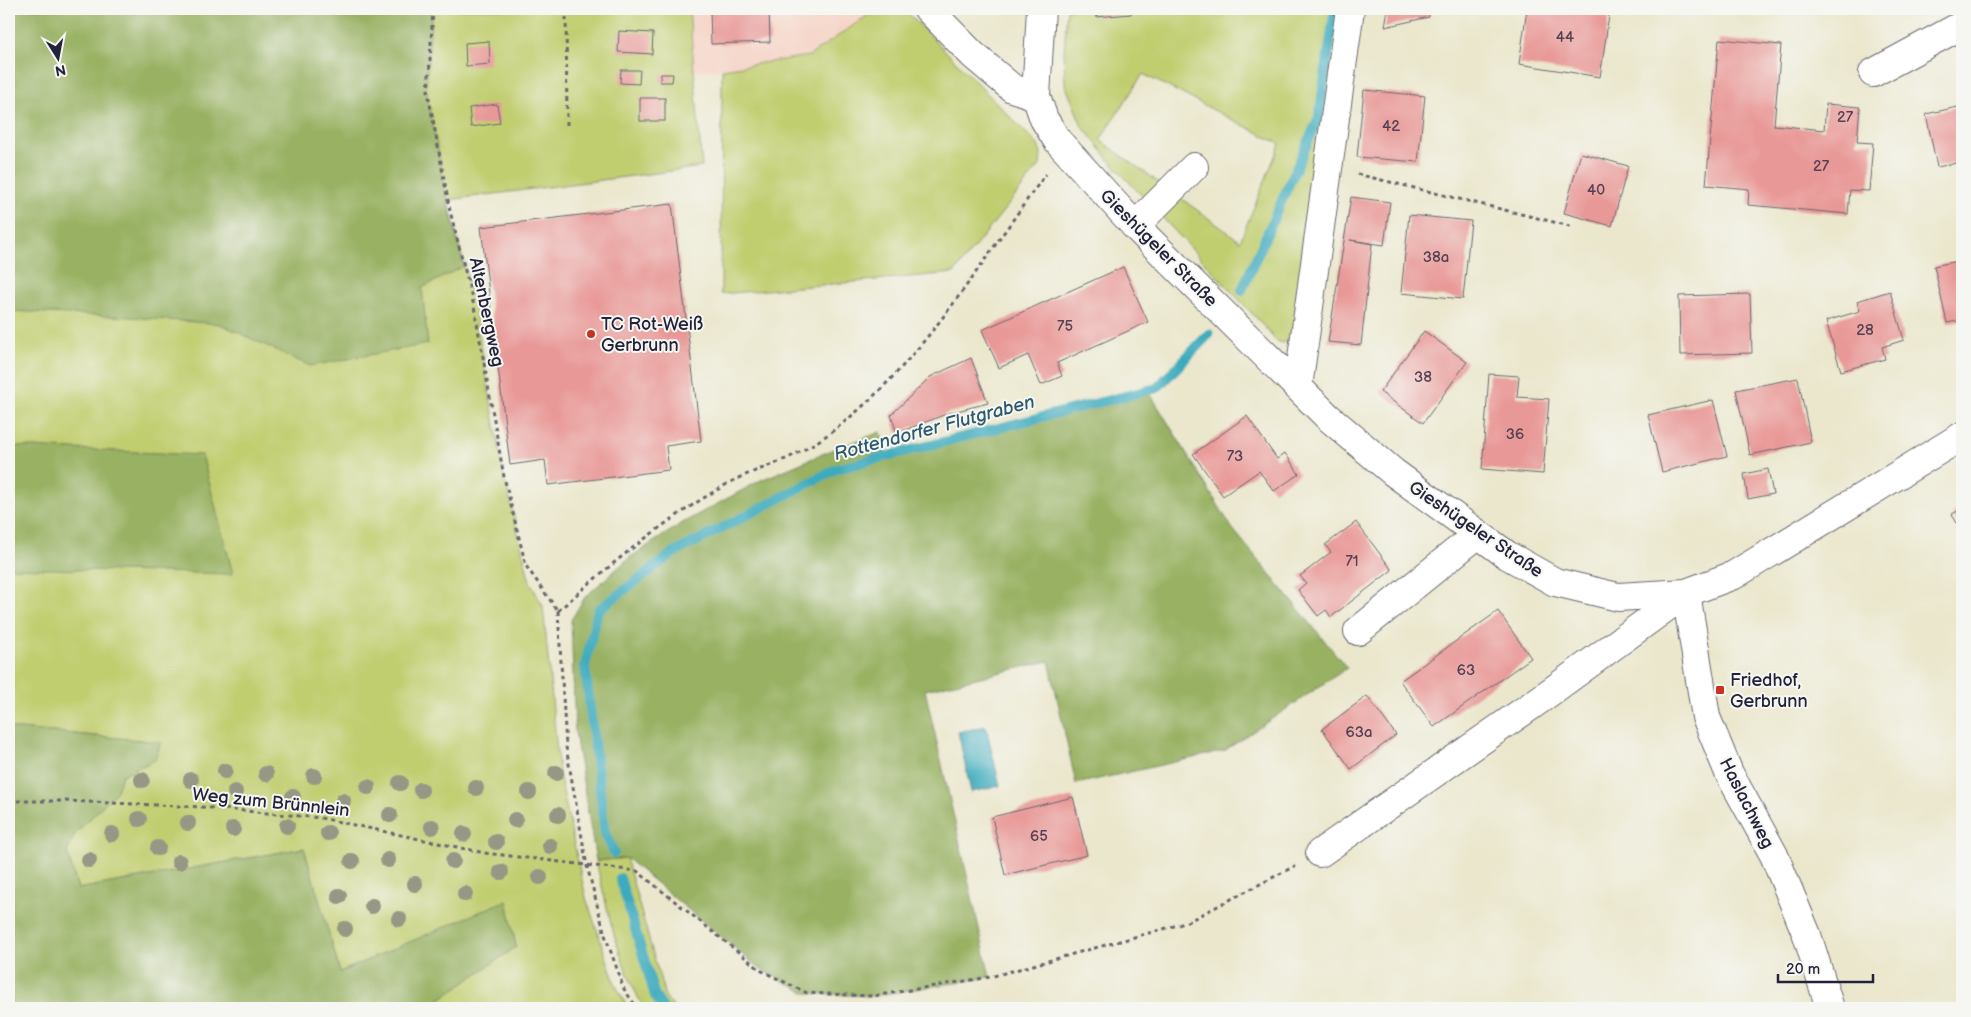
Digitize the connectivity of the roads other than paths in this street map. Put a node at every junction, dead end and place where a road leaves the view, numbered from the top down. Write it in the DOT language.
graph roads {
  1 [pos="928,9"];
  2 [pos="1040,9"];
  3 [pos="1350,9"];
  4 [pos="1962,25"];
  5 [pos="1873,73"];
  6 [pos="1040,107"];
  7 [pos="1194,167"];
  8 [pos="1135,226"];
  9 [pos="1298,387"];
  10 [pos="1962,436"];
  11 [pos="1478,534"];
  12 [pos="1686,593"];
  13 [pos="1358,631"];
  14 [pos="1320,853"];
  15 [pos="1830,1008"];
  1 -- 6 [label="street"];
  2 -- 6 [label="street"];
  3 -- 9 [label="street"];
  4 -- 5 [label="street"];
  6 -- 8 [label="street, Gieshügeler Straße"];
  7 -- 8 [label="street"];
  8 -- 9 [label="street, Gieshügeler Straße"];
  9 -- 11 [label="street, Gieshügeler Straße"];
  10 -- 12 [label="street, Gieshügeler Straße"];
  11 -- 12 [label="street, Gieshügeler Straße"];
  11 -- 13 [label="street"];
  12 -- 14 [label="street, Gieshügeler Straße"];
  12 -- 15 [label="street, Haslachweg"];
}
